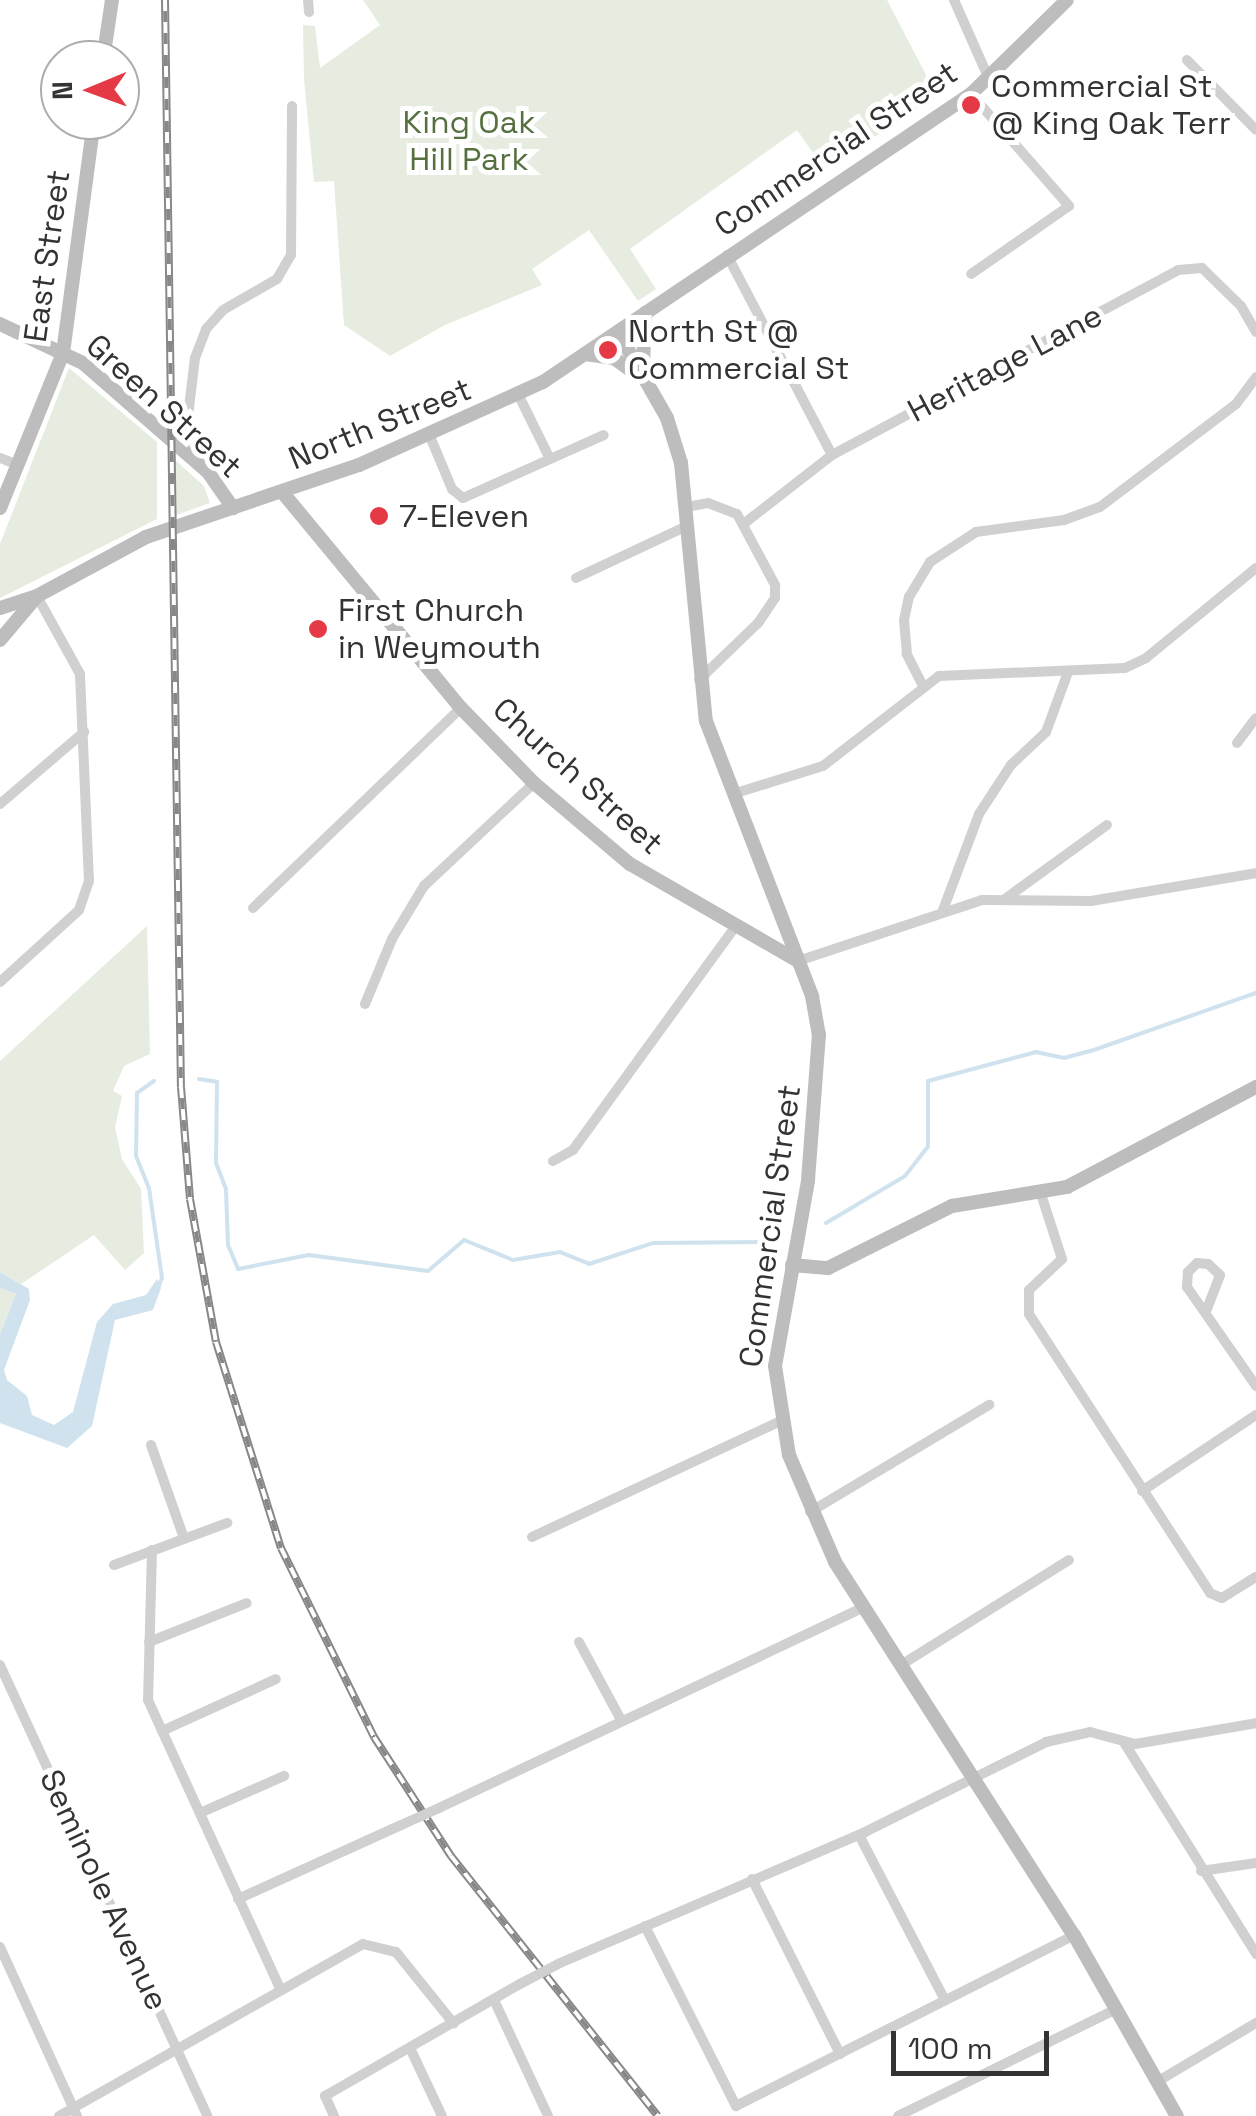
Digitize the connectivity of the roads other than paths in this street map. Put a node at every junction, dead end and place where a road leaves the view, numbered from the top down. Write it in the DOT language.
graph roads {
  1 [pos="112,0"];
  2 [pos="954,0"];
  3 [pos="1067,0"];
  4 [pos="106,40"];
  5 [pos="1187,60"];
  6 [pos="989,79"];
  7 [pos="971,94"];
  8 [pos="292,106"];
  9 [pos="1254,125"];
  10 [pos="91,140"];
  11 [pos="727,255"];
  12 [pos="971,274"];
  13 [pos="645,313"];
  14 [pos="0,324"];
  15 [pos="620,330"];
  16 [pos="1256,332"];
  17 [pos="63,353"];
  18 [pos="585,354"];
  19 [pos="1256,377"];
  20 [pos="644,378"];
  21 [pos="519,396"];
  22 [pos="430,434"];
  23 [pos="604,435"];
  24 [pos="184,450"];
  25 [pos="832,456"];
  26 [pos="0,458"];
  27 [pos="550,459"];
  28 [pos="16,464"];
  29 [pos="283,493"];
  30 [pos="686,507"];
  31 [pos="0,508"];
  32 [pos="233,508"];
  33 [pos="746,522"];
  34 [pos="688,526"];
  35 [pos="1256,568"];
  36 [pos="576,578"];
  37 [pos="37,596"];
  38 [pos="0,608"];
  39 [pos="0,640"];
  40 [pos="1067,675"];
  41 [pos="698,680"];
  42 [pos="922,684"];
  43 [pos="462,708"];
  44 [pos="1256,718"];
  45 [pos="84,732"];
  46 [pos="1237,743"];
  47 [pos="534,782"];
  48 [pos="733,794"];
  49 [pos="0,804"];
  50 [pos="1107,826"];
  51 [pos="1256,873"];
  52 [pos="1004,899"];
  53 [pos="253,908"];
  54 [pos="942,910"];
  55 [pos="734,928"];
  56 [pos="798,961"];
  57 [pos="0,982"];
  58 [pos="365,1004"];
  59 [pos="1256,1087"];
  60 [pos="554,1161"];
  61 [pos="1041,1194"];
  62 [pos="792,1265"];
  63 [pos="1207,1308"];
  64 [pos="1256,1386"];
  65 [pos="989,1405"];
  66 [pos="1256,1415"];
  67 [pos="781,1420"];
  68 [pos="151,1445"];
  69 [pos="1142,1491"];
  70 [pos="810,1512"];
  71 [pos="228,1523"];
  72 [pos="532,1537"];
  73 [pos="184,1538"];
  74 [pos="152,1550"];
  75 [pos="1069,1560"];
  76 [pos="114,1566"];
  77 [pos="1256,1577"];
  78 [pos="247,1603"];
  79 [pos="864,1607"];
  80 [pos="148,1642"];
  81 [pos="579,1642"];
  82 [pos="0,1665"];
  83 [pos="901,1665"];
  84 [pos="276,1679"];
  85 [pos="620,1718"];
  86 [pos="1256,1724"];
  87 [pos="162,1731"];
  88 [pos="1125,1744"];
  89 [pos="284,1776"];
  90 [pos="975,1780"];
  91 [pos="200,1813"];
  92 [pos="859,1835"];
  93 [pos="1256,1863"];
  94 [pos="1202,1871"];
  95 [pos="752,1880"];
  96 [pos="238,1900"];
  97 [pos="646,1926"];
  98 [pos="1074,1935"];
  99 [pos="0,1946"];
  100 [pos="1256,1954"];
  101 [pos="281,1990"];
  102 [pos="494,2000"];
  103 [pos="944,2000"];
  104 [pos="1118,2008"];
  105 [pos="1256,2023"];
  106 [pos="454,2024"];
  107 [pos="410,2048"];
  108 [pos="178,2053"];
  109 [pos="840,2054"];
  110 [pos="1160,2080"];
  111 [pos="76,2112"];
  112 [pos="59,2116"];
  113 [pos="206,2116"];
  114 [pos="334,2116"];
  115 [pos="442,2116"];
  116 [pos="548,2116"];
  117 [pos="898,2116"];
  118 [pos="1177,2116"];
  1 -- 4 [label="main road"];
  2 -- 6 [label="street"];
  3 -- 6 [label="main road, Commercial Street"];
  5 -- 9 [label="street"];
  6 -- 7 [label="main road, Commercial Street"];
  7 -- 11 [label="main road, Commercial Street"];
  7 -- 12 [label="street"];
  8 -- 24 [label="street"];
  10 -- 17 [label="main road, East Street"];
  11 -- 13 [label="main road, Commercial Street"];
  11 -- 25 [label="street"];
  13 -- 15 [label="main road, Commercial Street"];
  13 -- 20 [label="main road"];
  14 -- 17 [label="main road, Green Street"];
  15 -- 18 [label="main road, North Street"];
  15 -- 20 [label="main road, Commercial Street"];
  16 -- 25 [label="street, Heritage Lane"];
  17 -- 24 [label="main road, Green Street"];
  17 -- 28 [label="main road, East Street"];
  18 -- 20 [label="main road"];
  18 -- 21 [label="main road, North Street"];
  19 -- 42 [label="street"];
  20 -- 30 [label="main road, Commercial Street"];
  21 -- 22 [label="main road, North Street"];
  21 -- 27 [label="street"];
  22 -- 27 [label="street"];
  22 -- 29 [label="main road, North Street"];
  23 -- 27 [label="street"];
  24 -- 32 [label="main road, Green Street"];
  25 -- 33 [label="street, Heritage Lane"];
  26 -- 28 [label="street"];
  28 -- 31 [label="main road, East Street"];
  29 -- 32 [label="main road, North Street"];
  29 -- 43 [label="main road, Church Street"];
  30 -- 33 [label="street"];
  30 -- 34 [label="main road, Commercial Street"];
  32 -- 37 [label="main road, North Street"];
  33 -- 41 [label="street"];
  34 -- 36 [label="street"];
  34 -- 41 [label="main road, Commercial Street"];
  35 -- 40 [label="street"];
  37 -- 38 [label="main road, North Street"];
  37 -- 39 [label="main road, North Street"];
  37 -- 45 [label="street"];
  40 -- 42 [label="street"];
  40 -- 54 [label="street"];
  41 -- 48 [label="main road, Commercial Street"];
  42 -- 48 [label="street"];
  43 -- 47 [label="main road, Church Street"];
  43 -- 53 [label="street"];
  44 -- 46 [label="street"];
  45 -- 49 [label="street"];
  45 -- 57 [label="street"];
  47 -- 55 [label="main road, Church Street"];
  47 -- 58 [label="street"];
  48 -- 56 [label="main road, Commercial Street"];
  50 -- 52 [label="street"];
  51 -- 52 [label="street"];
  52 -- 54 [label="street"];
  54 -- 56 [label="street"];
  55 -- 56 [label="main road, Church Street"];
  55 -- 60 [label="street"];
  56 -- 62 [label="main road, Commercial Street"];
  59 -- 61 [label="main road"];
  61 -- 62 [label="main road"];
  61 -- 69 [label="street"];
  62 -- 67 [label="main road, Commercial Street"];
  63 -- 64 [label="street"];
  65 -- 70 [label="street"];
  66 -- 69 [label="street"];
  67 -- 70 [label="main road, Commercial Street"];
  67 -- 72 [label="street"];
  68 -- 73 [label="street"];
  69 -- 77 [label="street"];
  70 -- 79 [label="main road, Commercial Street"];
  71 -- 73 [label="street"];
  73 -- 74 [label="street"];
  74 -- 76 [label="street"];
  74 -- 80 [label="street"];
  75 -- 83 [label="street"];
  78 -- 80 [label="street"];
  79 -- 83 [label="main road, Commercial Street"];
  79 -- 85 [label="street"];
  80 -- 87 [label="street"];
  81 -- 85 [label="street"];
  82 -- 108 [label="street, Seminole Avenue"];
  83 -- 90 [label="main road, Commercial Street"];
  84 -- 87 [label="street"];
  85 -- 96 [label="street, bridge"];
  86 -- 88 [label="street"];
  87 -- 91 [label="street"];
  88 -- 90 [label="street"];
  88 -- 94 [label="street"];
  89 -- 91 [label="street"];
  90 -- 92 [label="street"];
  90 -- 98 [label="main road, Commercial Street"];
  91 -- 96 [label="street"];
  92 -- 95 [label="street"];
  92 -- 103 [label="street"];
  93 -- 94 [label="street"];
  94 -- 100 [label="street"];
  95 -- 97 [label="street"];
  95 -- 109 [label="street"];
  96 -- 101 [label="street"];
  97 -- 102 [label="street, bridge"];
  97 -- 109 [label="street"];
  98 -- 103 [label="street"];
  98 -- 104 [label="main road, Commercial Street"];
  99 -- 111 [label="street"];
  101 -- 106 [label="street"];
  101 -- 108 [label="street"];
  102 -- 106 [label="street"];
  102 -- 116 [label="street"];
  103 -- 109 [label="street"];
  104 -- 110 [label="main road, Commercial Street"];
  104 -- 117 [label="street"];
  105 -- 110 [label="street"];
  106 -- 107 [label="street"];
  107 -- 114 [label="street"];
  107 -- 115 [label="street"];
  108 -- 111 [label="street"];
  108 -- 113 [label="street, Seminole Avenue"];
  110 -- 118 [label="main road, Commercial Street"];
  111 -- 112 [label="street"];
}
